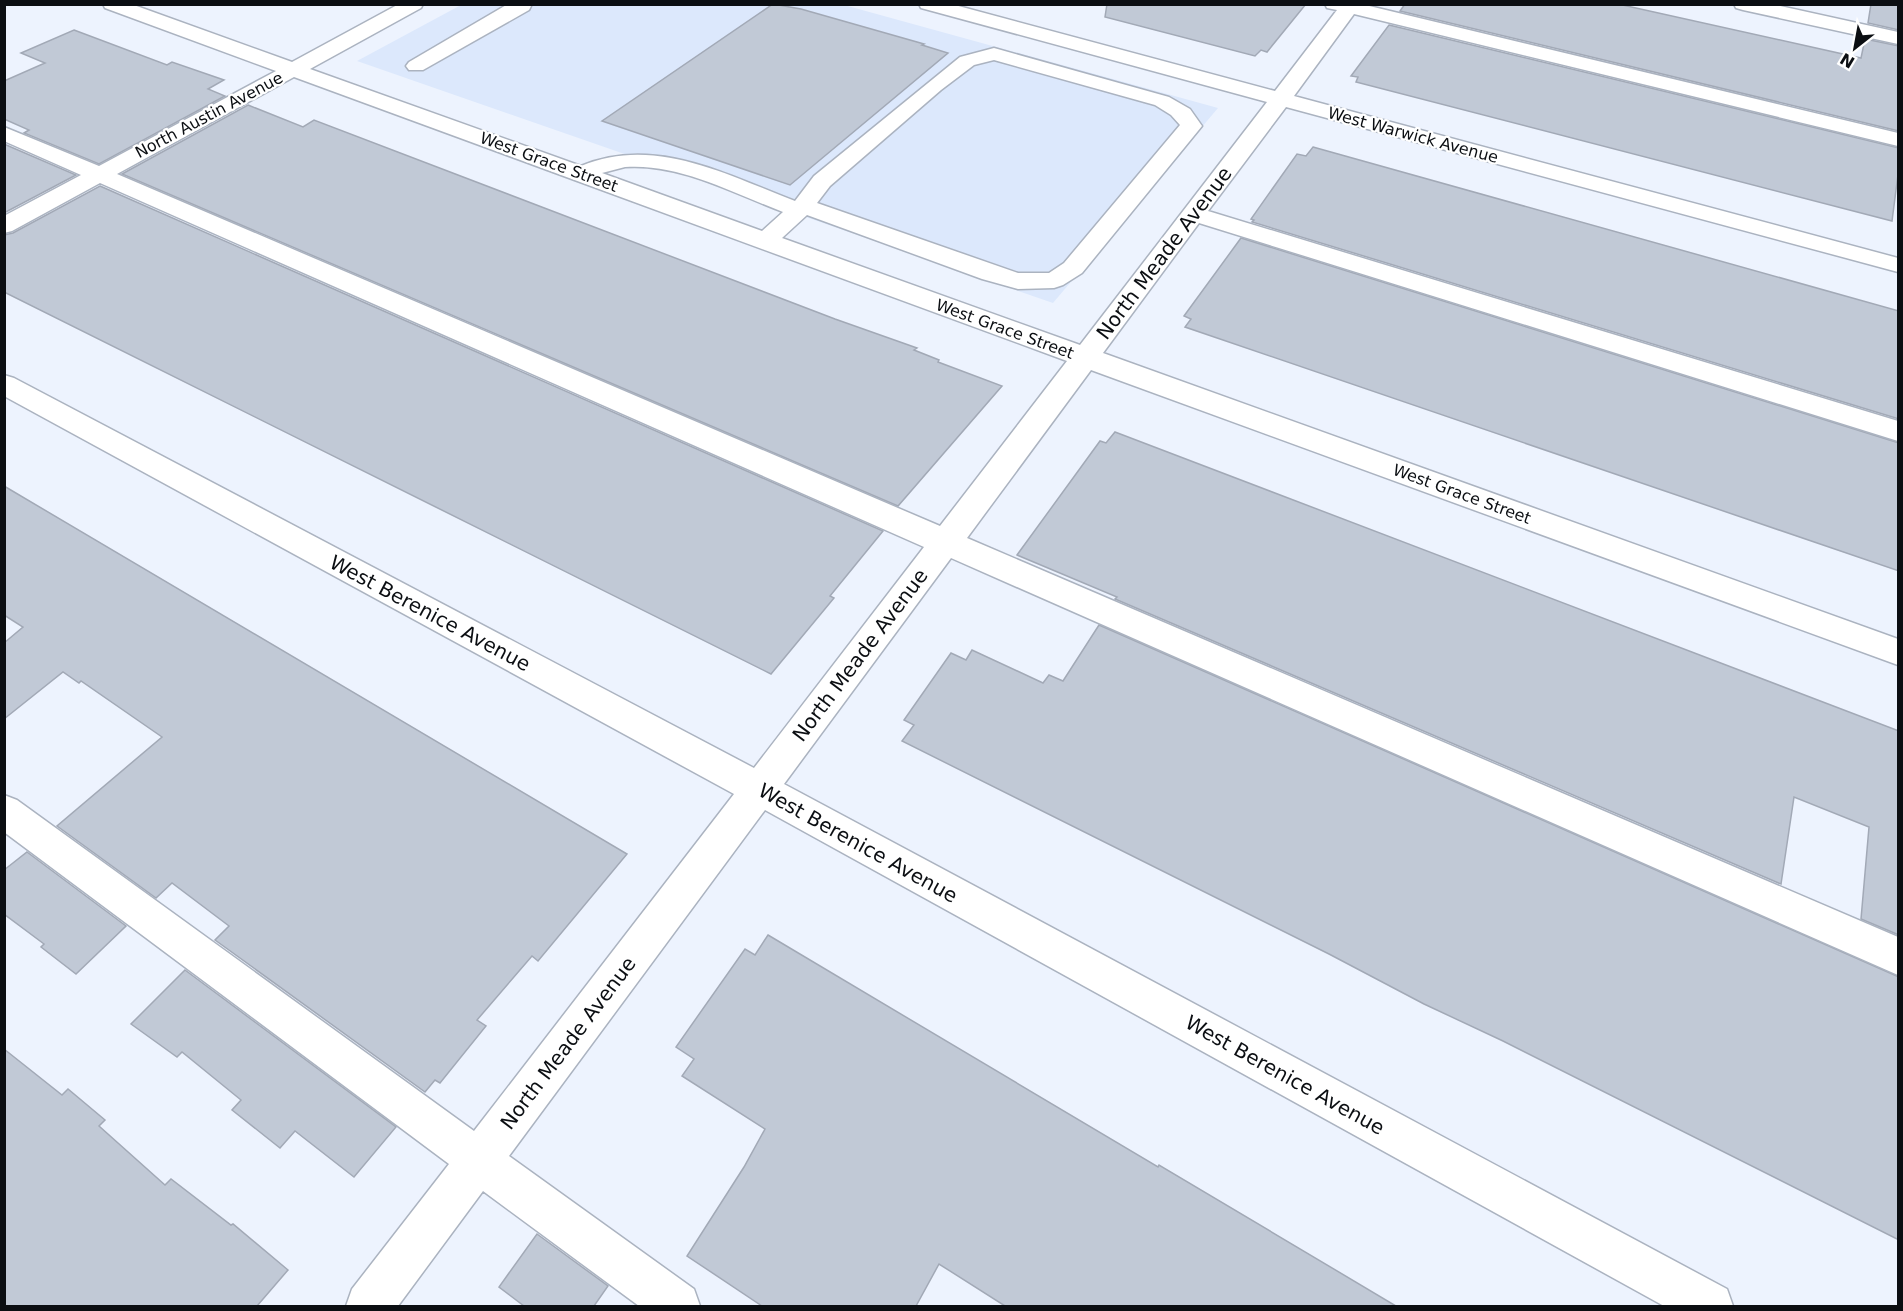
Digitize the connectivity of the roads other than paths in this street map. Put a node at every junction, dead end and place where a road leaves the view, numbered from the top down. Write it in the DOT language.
graph roads {
  1 [pos="112,4"];
  2 [pos="414,4"];
  3 [pos="928,4"];
  4 [pos="1743,4"];
  5 [pos="521,5"];
  6 [pos="1345,6"];
  7 [pos="1014,28"];
  8 [pos="1899,38"];
  9 [pos="994,54"];
  10 [pos="416,66"];
  11 [pos="293,70"];
  12 [pos="1280,99"];
  13 [pos="4,134"];
  14 [pos="1899,139"];
  15 [pos="583,174"];
  16 [pos="99,175"];
  17 [pos="800,208"];
  18 [pos="1194,214"];
  19 [pos="4,226"];
  20 [pos="765,242"];
  21 [pos="1899,265"];
  22 [pos="1085,358"];
  23 [pos="4,384"];
  24 [pos="1899,431"];
  25 [pos="946,543"];
  26 [pos="1899,652"];
  27 [pos="759,789"];
  28 [pos="4,811"];
  29 [pos="1899,957"];
  30 [pos="479,1161"];
  31 [pos="369,1306"];
  32 [pos="677,1306"];
  33 [pos="1710,1306"];
  1 -- 11 [label="street, West Grace Street"];
  2 -- 11 [label="street, North Austin Avenue"];
  3 -- 7 [label="street, West Warwick Avenue"];
  4 -- 8 [label="street"];
  5 -- 10 [label="street"];
  6 -- 12 [label="street, North Meade Avenue"];
  6 -- 14 [label="street"];
  7 -- 9 [label="street"];
  7 -- 12 [label="street, West Warwick Avenue"];
  9 -- 17 [label="street"];
  9 -- 17 [label="street"];
  11 -- 15 [label="street, West Grace Street"];
  11 -- 16 [label="street, North Austin Avenue"];
  12 -- 18 [label="street, North Meade Avenue"];
  12 -- 21 [label="street, West Warwick Avenue"];
  13 -- 16 [label="street"];
  15 -- 17 [label="street"];
  15 -- 20 [label="street, West Grace Street"];
  16 -- 19 [label="street, North Austin Avenue"];
  16 -- 25 [label="street"];
  17 -- 20 [label="street"];
  18 -- 22 [label="street, North Meade Avenue"];
  18 -- 24 [label="street"];
  20 -- 22 [label="street, West Grace Street"];
  22 -- 25 [label="street, North Meade Avenue"];
  22 -- 26 [label="street, West Grace Street"];
  23 -- 27 [label="street, West Berenice Avenue"];
  25 -- 27 [label="street, North Meade Avenue"];
  25 -- 29 [label="street"];
  27 -- 30 [label="street, North Meade Avenue"];
  27 -- 33 [label="street, West Berenice Avenue"];
  28 -- 30 [label="street"];
  30 -- 31 [label="street, North Meade Avenue"];
  30 -- 32 [label="street"];
}
